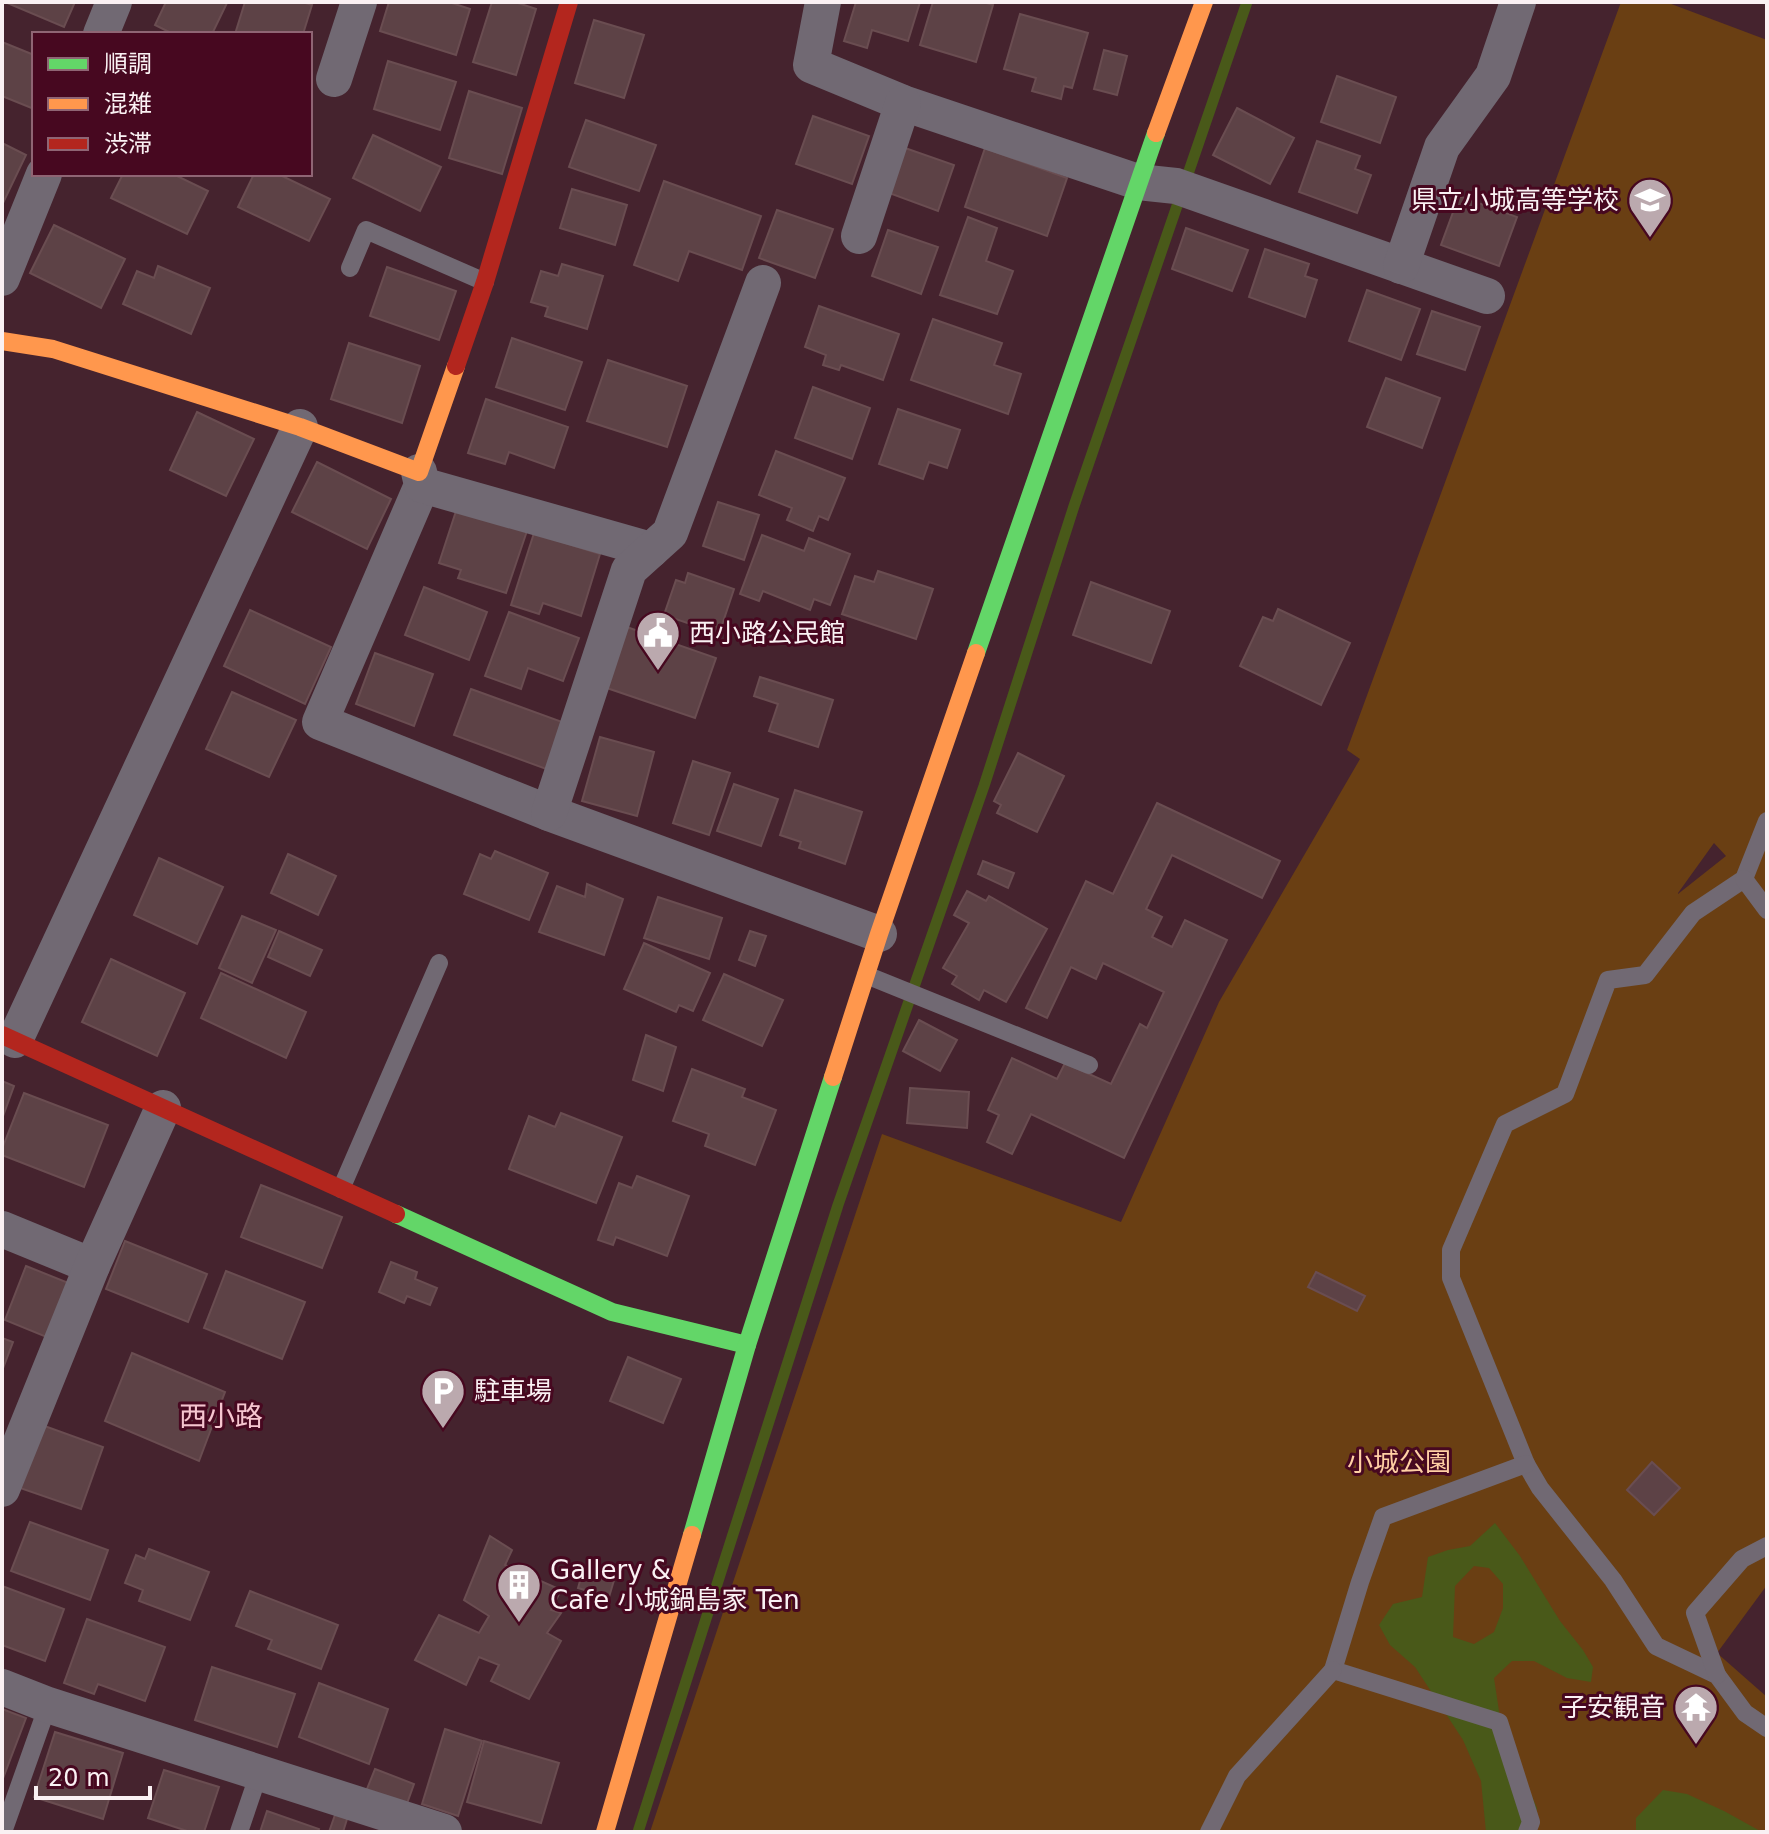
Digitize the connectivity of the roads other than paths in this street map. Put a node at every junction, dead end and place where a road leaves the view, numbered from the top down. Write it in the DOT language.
graph roads {
  1 [pos="114,2"];
  2 [pos="359,2"];
  3 [pos="569,2"];
  4 [pos="823,2"];
  5 [pos="1204,2"];
  6 [pos="1518,2"];
  7 [pos="102,32"];
  8 [pos="334,79"];
  9 [pos="903,103"];
  10 [pos="43,176"];
  11 [pos="1138,182"];
  12 [pos="859,236"];
  13 [pos="1401,266"];
  14 [pos="350,268"];
  15 [pos="2,278"];
  16 [pos="485,282"];
  17 [pos="763,283"];
  18 [pos="1487,296"];
  19 [pos="2,341"];
  20 [pos="300,427"];
  21 [pos="420,478"];
  22 [pos="651,550"];
  23 [pos="549,813"];
  24 [pos="1767,821"];
  25 [pos="1744,879"];
  26 [pos="1767,910"];
  27 [pos="879,934"];
  28 [pos="439,963"];
  29 [pos="866,975"];
  30 [pos="8,1038"];
  31 [pos="1089,1065"];
  32 [pos="163,1108"];
  33 [pos="341,1189"];
  34 [pos="2,1229"];
  35 [pos="92,1266"];
  36 [pos="747,1345"];
  37 [pos="1526,1464"];
  38 [pos="2,1489"];
  39 [pos="1767,1546"];
  40 [pos="1333,1670"];
  41 [pos="1717,1675"];
  42 [pos="2,1687"];
  43 [pos="48,1705"];
  44 [pos="1767,1728"];
  45 [pos="259,1773"];
  46 [pos="3,1832"];
  47 [pos="239,1832"];
  48 [pos="444,1832"];
  49 [pos="605,1832"];
  50 [pos="1209,1832"];
  51 [pos="1527,1832"];
  1 -- 7 [label="street"];
  2 -- 8 [label="street"];
  3 -- 16 [label="street"];
  4 -- 9 [label="street"];
  5 -- 11 [label="street"];
  6 -- 13 [label="street"];
  9 -- 11 [label="street"];
  9 -- 12 [label="street"];
  10 -- 15 [label="street"];
  11 -- 13 [label="street"];
  11 -- 27 [label="street"];
  13 -- 18 [label="street"];
  14 -- 16 [label="lane"];
  16 -- 21 [label="street"];
  17 -- 22 [label="street"];
  19 -- 20 [label="street"];
  20 -- 21 [label="street"];
  20 -- 30 [label="street"];
  21 -- 22 [label="street"];
  21 -- 23 [label="street"];
  22 -- 23 [label="street"];
  23 -- 27 [label="street"];
  24 -- 25 [label="lane"];
  25 -- 26 [label="lane"];
  25 -- 37 [label="lane"];
  27 -- 29 [label="street"];
  28 -- 33 [label="lane"];
  29 -- 31 [label="lane"];
  29 -- 36 [label="street"];
  30 -- 32 [label="street"];
  32 -- 33 [label="street"];
  32 -- 35 [label="street"];
  33 -- 36 [label="street"];
  34 -- 35 [label="street"];
  35 -- 38 [label="street"];
  36 -- 49 [label="street"];
  37 -- 40 [label="lane"];
  37 -- 41 [label="lane"];
  39 -- 41 [label="lane"];
  40 -- 50 [label="lane"];
  40 -- 51 [label="lane"];
  41 -- 44 [label="lane"];
  42 -- 43 [label="street"];
  43 -- 45 [label="street"];
  43 -- 46 [label="lane"];
  45 -- 47 [label="lane"];
  45 -- 48 [label="street"];
}
